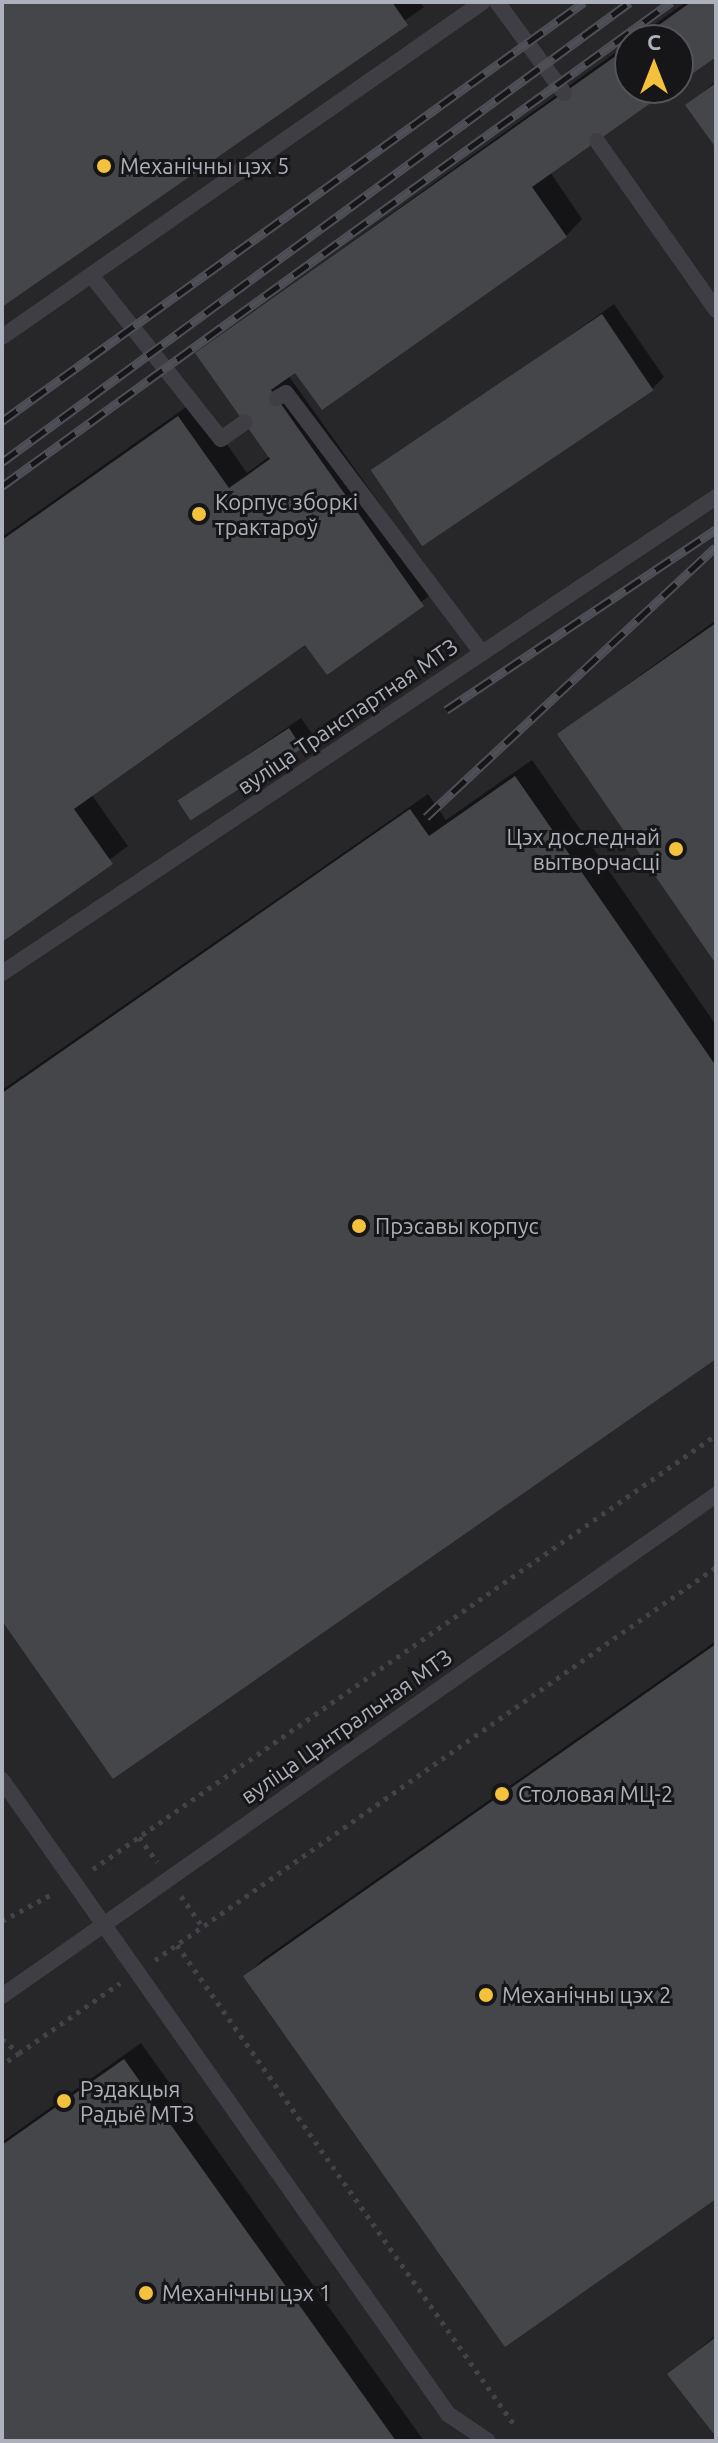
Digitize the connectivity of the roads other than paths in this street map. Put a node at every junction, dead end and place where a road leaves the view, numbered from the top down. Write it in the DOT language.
graph roads {
  1 [pos="483,2"];
  2 [pos="497,2"];
  3 [pos="564,93"];
  4 [pos="597,141"];
  5 [pos="91,275"];
  6 [pos="716,310"];
  7 [pos="2,337"];
  8 [pos="277,398"];
  9 [pos="245,422"];
  10 [pos="716,497"];
  11 [pos="482,653"];
  12 [pos="2,973"];
  13 [pos="716,1495"];
  14 [pos="2,1780"];
  15 [pos="101,1923"];
  16 [pos="2,1996"];
  17 [pos="488,2441"];
  1 -- 5 [label="lane"];
  2 -- 3 [label="lane"];
  4 -- 6 [label="lane"];
  5 -- 7 [label="lane"];
  5 -- 9 [label="lane"];
  8 -- 11 [label="lane"];
  10 -- 11 [label="lane, вуліца Транспартная МТЗ"];
  11 -- 12 [label="lane, вуліца Транспартная МТЗ"];
  13 -- 15 [label="lane, вуліца Цэнтральная МТЗ"];
  14 -- 15 [label="lane"];
  15 -- 16 [label="lane, вуліца Цэнтральная МТЗ"];
  15 -- 17 [label="lane"];
}
